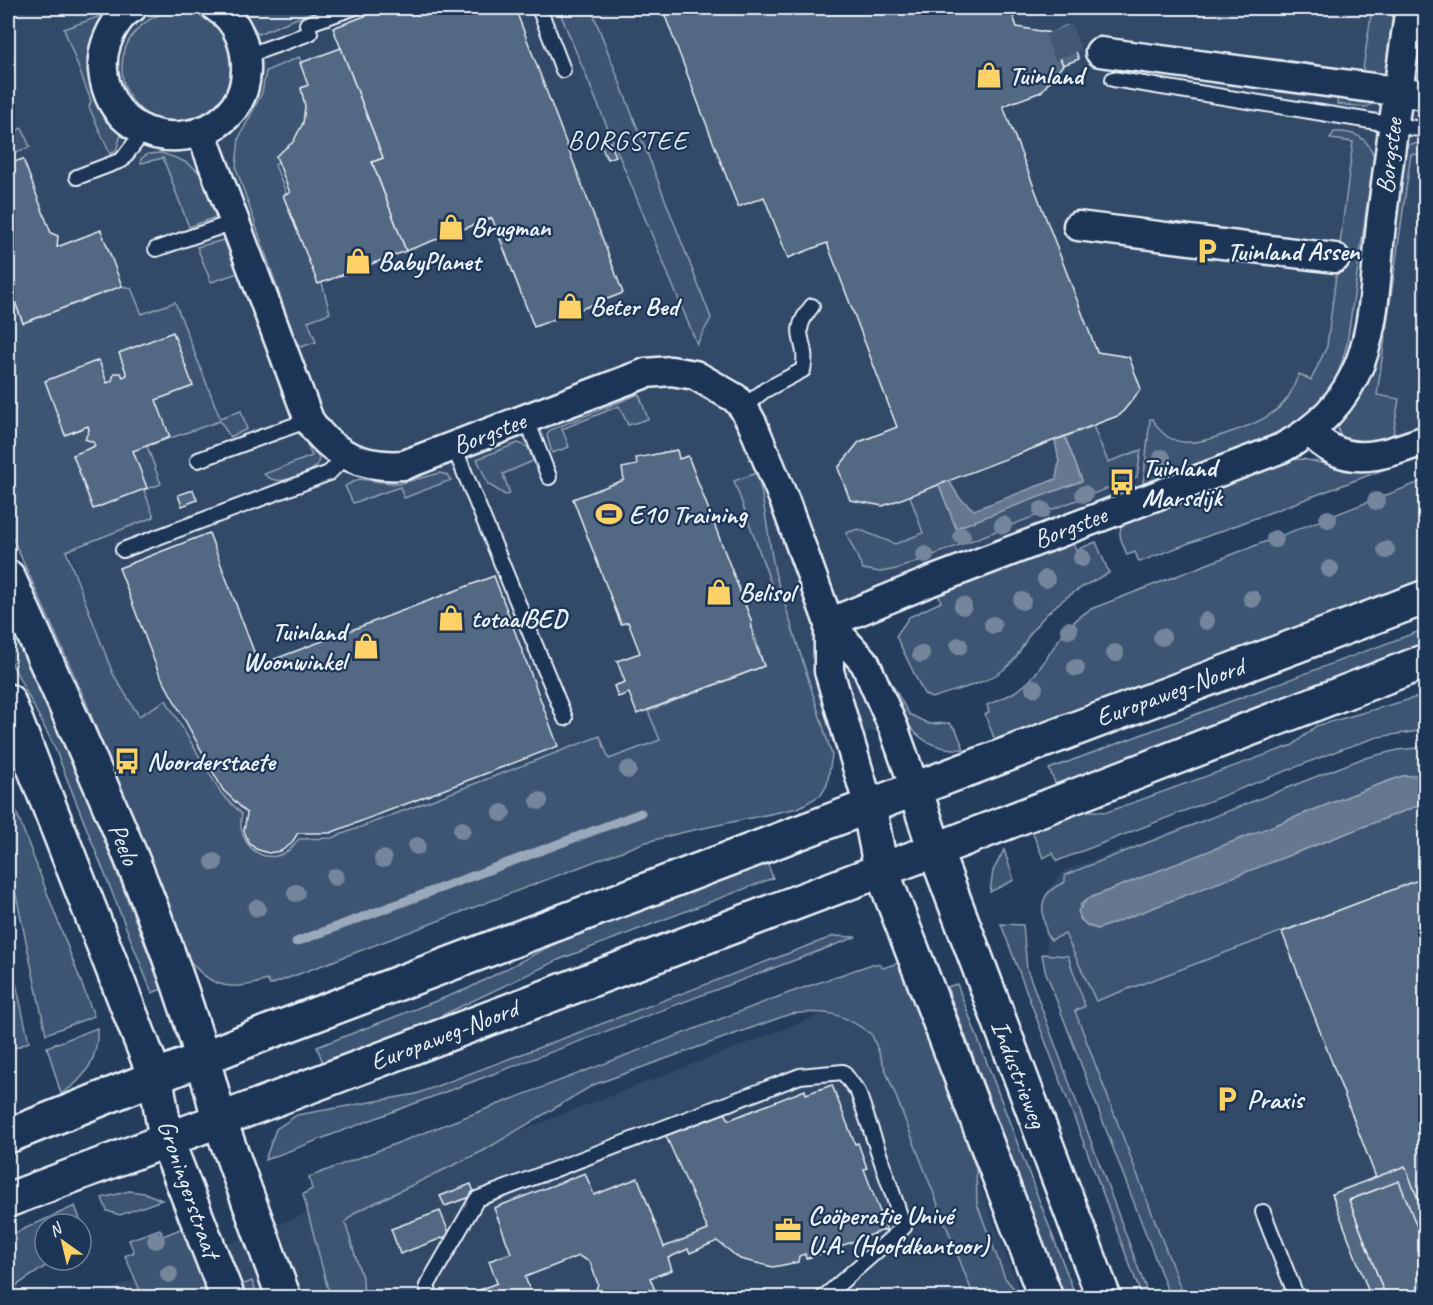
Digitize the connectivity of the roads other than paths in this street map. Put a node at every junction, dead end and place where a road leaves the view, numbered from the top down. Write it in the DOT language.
graph roads {
  1 [pos="132,8"];
  2 [pos="217,8"];
  3 [pos="353,8"];
  4 [pos="538,8"];
  5 [pos="1410,8"];
  6 [pos="1100,52"];
  7 [pos="246,56"];
  8 [pos="563,70"];
  9 [pos="1113,79"];
  10 [pos="1398,91"];
  11 [pos="1425,95"];
  12 [pos="1392,126"];
  13 [pos="1425,130"];
  14 [pos="144,131"];
  15 [pos="201,132"];
  16 [pos="77,177"];
  17 [pos="234,222"];
  18 [pos="1078,226"];
  19 [pos="156,249"];
  20 [pos="1335,258"];
  21 [pos="812,306"];
  22 [pos="743,407"];
  23 [pos="309,420"];
  24 [pos="527,420"];
  25 [pos="1310,431"];
  26 [pos="1425,440"];
  27 [pos="454,447"];
  28 [pos="346,456"];
  29 [pos="198,460"];
  30 [pos="549,477"];
  31 [pos="123,550"];
  32 [pos="8,577"];
  33 [pos="1425,597"];
  34 [pos="829,623"];
  35 [pos="1425,661"];
  36 [pos="8,701"];
  37 [pos="565,718"];
  38 [pos="915,789"];
  39 [pos="869,807"];
  40 [pos="935,850"];
  41 [pos="881,869"];
  42 [pos="205,1058"];
  43 [pos="156,1078"];
  44 [pos="219,1119"];
  45 [pos="8,1136"];
  46 [pos="166,1138"];
  47 [pos="8,1200"];
  48 [pos="1263,1212"];
  49 [pos="228,1298"];
  50 [pos="284,1298"];
  51 [pos="431,1298"];
  52 [pos="823,1298"];
  53 [pos="1046,1298"];
  54 [pos="1104,1298"];
  55 [pos="1297,1298"];
  1 -- 14 [label="street"];
  2 -- 7 [label="street"];
  3 -- 7 [label="lane"];
  4 -- 8 [label="lane"];
  5 -- 10 [label="street, Borgstee"];
  6 -- 10 [label="street"];
  7 -- 15 [label="street"];
  9 -- 12 [label="lane"];
  10 -- 11 [label="street"];
  10 -- 12 [label="street, Borgstee"];
  12 -- 13 [label="lane"];
  12 -- 25 [label="street, Borgstee"];
  14 -- 15 [label="street"];
  14 -- 16 [label="lane"];
  15 -- 17 [label="street, Borgstee"];
  17 -- 19 [label="lane"];
  17 -- 23 [label="street, Borgstee"];
  18 -- 20 [label="street"];
  21 -- 22 [label="lane"];
  22 -- 24 [label="street, Borgstee"];
  22 -- 34 [label="street, Borgstee"];
  23 -- 28 [label="street, Borgstee"];
  23 -- 29 [label="lane"];
  24 -- 27 [label="street, Borgstee"];
  24 -- 30 [label="lane"];
  25 -- 26 [label="street"];
  25 -- 34 [label="street, Borgstee"];
  27 -- 28 [label="street, Borgstee"];
  27 -- 37 [label="lane"];
  28 -- 31 [label="lane"];
  32 -- 42 [label="main road, Peelo"];
  33 -- 38 [label="main road, Europaweg-Noord"];
  34 -- 38 [label="street, Borgstee"];
  34 -- 39 [label="street, Borgstee"];
  35 -- 40 [label="main road, Europaweg-Noord"];
  36 -- 43 [label="main road"];
  38 -- 39 [label="main road, Europaweg-Noord"];
  38 -- 40 [label="main road"];
  39 -- 41 [label="main road"];
  39 -- 42 [label="main road, Europaweg-Noord"];
  40 -- 41 [label="main road, Europaweg-Noord"];
  40 -- 54 [label="main road, Industrieweg"];
  41 -- 44 [label="main road, Europaweg-Noord"];
  41 -- 53 [label="main road"];
  42 -- 43 [label="main road, Europaweg-Noord"];
  42 -- 44 [label="main road, Peelo"];
  43 -- 45 [label="main road, Europaweg-Noord"];
  43 -- 46 [label="main road, Groningerstraat"];
  44 -- 46 [label="main road, Europaweg-Noord"];
  44 -- 50 [label="main road, Groningerstraat"];
  46 -- 47 [label="main road, Europaweg-Noord"];
  46 -- 49 [label="main road, Groningerstraat"];
  48 -- 55 [label="lane"];
  51 -- 52 [label="lane"];
}
